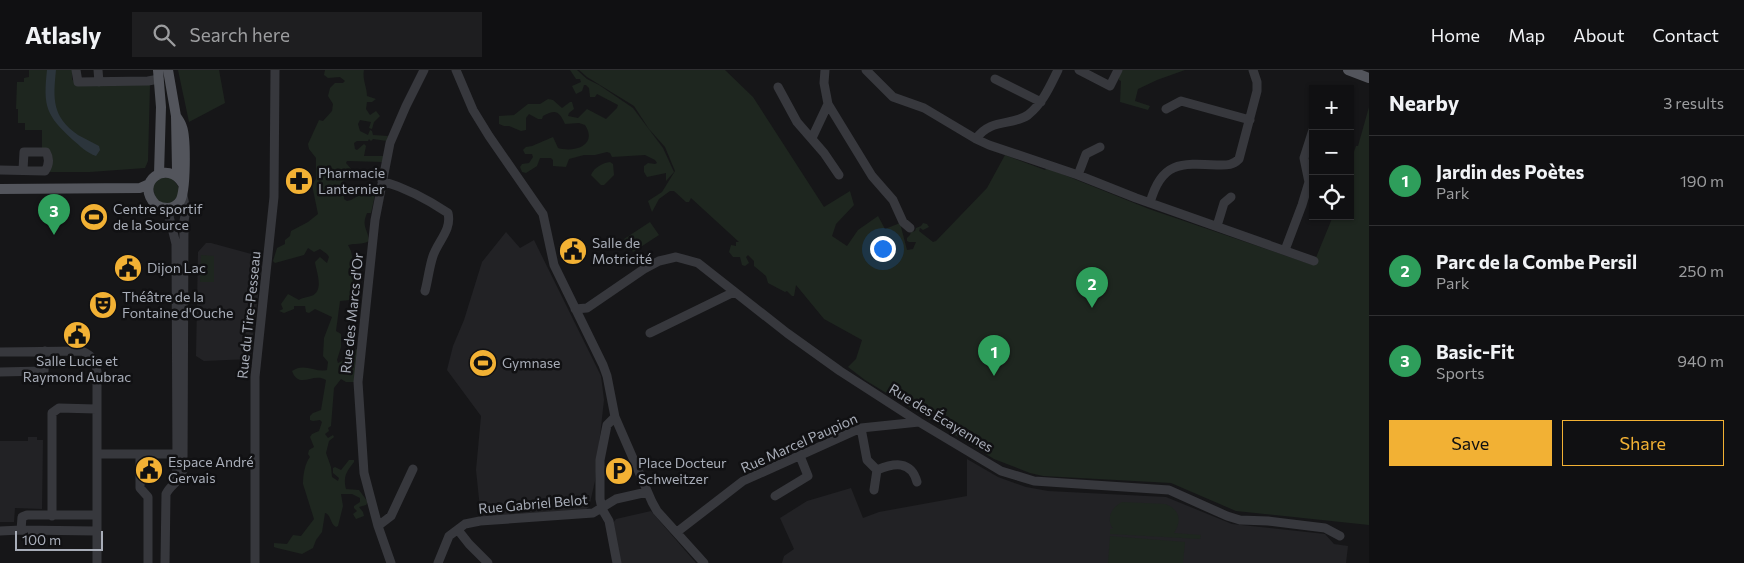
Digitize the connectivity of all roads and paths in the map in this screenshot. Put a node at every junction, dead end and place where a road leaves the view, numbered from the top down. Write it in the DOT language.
graph roads {
  1 [pos="76,70"];
  2 [pos="98,70"];
  3 [pos="168,70"];
  4 [pos="275,70"];
  5 [pos="424,70"];
  6 [pos="456,70"];
  7 [pos="825,70"];
  8 [pos="866,70"];
  9 [pos="1058,70"];
  10 [pos="1079,70"];
  11 [pos="1118,70"];
  12 [pos="1253,70"];
  13 [pos="1348,70"];
  14 [pos="158,75"];
  15 [pos="1369,78"];
  16 [pos="995,79"];
  17 [pos="99,82"];
  18 [pos="778,87"];
  19 [pos="1041,102"];
  20 [pos="828,104"];
  21 [pos="1166,108"];
  22 [pos="1250,120"];
  23 [pos="812,138"];
  24 [pos="976,139"];
  25 [pos="1309,142"];
  26 [pos="1100,147"];
  27 [pos="0,170"];
  28 [pos="22,170"];
  29 [pos="159,174"];
  30 [pos="839,175"];
  31 [pos="1078,175"];
  32 [pos="382,181"];
  33 [pos="181,182"];
  34 [pos="149,184"];
  35 [pos="0,189"];
  36 [pos="148,195"];
  37 [pos="0,196"];
  38 [pos="183,196"];
  39 [pos="1231,196"];
  40 [pos="1150,203"];
  41 [pos="172,207"];
  42 [pos="184,221"];
  43 [pos="1217,226"];
  44 [pos="910,228"];
  45 [pos="1285,250"];
  46 [pos="1314,261"];
  47 [pos="425,291"];
  48 [pos="734,292"];
  49 [pos="575,309"];
  50 [pos="650,333"];
  51 [pos="45,351"];
  52 [pos="0,352"];
  53 [pos="0,372"];
  54 [pos="96,409"];
  55 [pos="615,417"];
  56 [pos="919,422"];
  57 [pos="861,428"];
  58 [pos="98,454"];
  59 [pos="180,454"];
  60 [pos="140,455"];
  61 [pos="800,456"];
  62 [pos="413,469"];
  63 [pos="877,470"];
  64 [pos="808,476"];
  65 [pos="818,476"];
  66 [pos="917,482"];
  67 [pos="874,490"];
  68 [pos="648,492"];
  69 [pos="775,496"];
  70 [pos="602,509"];
  71 [pos="96,515"];
  72 [pos="52,516"];
  73 [pos="378,526"];
  74 [pos="0,530"];
  75 [pos="21,530"];
  76 [pos="458,530"];
  77 [pos="96,531"];
  78 [pos="677,532"];
  79 [pos="1340,536"];
  80 [pos="97,563"];
  81 [pos="148,563"];
  82 [pos="165,563"];
  83 [pos="256,563"];
  84 [pos="391,563"];
  85 [pos="438,563"];
  86 [pos="488,563"];
  87 [pos="617,563"];
  88 [pos="704,563"];
  1 -- 17 [label="street"];
  2 -- 17 [label="street"];
  3 -- 33 [label="main road"];
  4 -- 83 [label="street, Rue du Tire-Pesseau"];
  5 -- 32 [label="street, Rue des Marcs d'Or"];
  6 -- 49 [label="street"];
  7 -- 20 [label="street"];
  8 -- 24 [label="street"];
  9 -- 19 [label="street"];
  10 -- 11 [label="street"];
  12 -- 22 [label="street"];
  13 -- 15 [label="main road"];
  14 -- 17 [label="street"];
  14 -- 29 [label="main road"];
  16 -- 19 [label="street"];
  18 -- 23 [label="street"];
  19 -- 24 [label="street"];
  20 -- 23 [label="street"];
  20 -- 44 [label="street"];
  21 -- 22 [label="street"];
  22 -- 40 [label="street"];
  23 -- 30 [label="street"];
  24 -- 31 [label="street"];
  25 -- 45 [label="street"];
  26 -- 31 [label="street"];
  27 -- 28 [label="street"];
  29 -- 33 [label="main road"];
  29 -- 34 [label="main road"];
  31 -- 40 [label="street"];
  32 -- 47 [label="street"];
  32 -- 73 [label="street, Rue des Marcs d'Or"];
  33 -- 38 [label="main road"];
  34 -- 35 [label="main road"];
  34 -- 36 [label="main road"];
  36 -- 37 [label="main road"];
  36 -- 41 [label="main road"];
  38 -- 41 [label="main road"];
  38 -- 42 [label="street"];
  39 -- 43 [label="street"];
  40 -- 43 [label="street"];
  41 -- 42 [label="street"];
  41 -- 59 [label="street"];
  42 -- 59 [label="street"];
  43 -- 45 [label="street"];
  45 -- 46 [label="street"];
  48 -- 49 [label="street, Rue des Écayennes"];
  48 -- 50 [label="street"];
  48 -- 56 [label="street, Rue des Écayennes"];
  49 -- 55 [label="street"];
  51 -- 52 [label="street"];
  51 -- 53 [label="street"];
  51 -- 54 [label="street"];
  54 -- 58 [label="street"];
  54 -- 72 [label="street"];
  55 -- 68 [label="street"];
  55 -- 70 [label="street"];
  56 -- 57 [label="street, Rue Marcel Paupion"];
  56 -- 79 [label="street, Rue des Écayennes"];
  57 -- 61 [label="street, Rue Marcel Paupion"];
  57 -- 63 [label="street"];
  58 -- 60 [label="street"];
  58 -- 71 [label="street"];
  59 -- 60 [label="street"];
  59 -- 82 [label="street"];
  60 -- 81 [label="street"];
  61 -- 64 [label="street"];
  61 -- 78 [label="street, Rue Marcel Paupion"];
  62 -- 73 [label="street"];
  63 -- 66 [label="street"];
  63 -- 67 [label="street"];
  64 -- 65 [label="street"];
  64 -- 69 [label="street"];
  68 -- 70 [label="street, Rue Gabriel Belot"];
  68 -- 78 [label="street"];
  70 -- 76 [label="street, Rue Gabriel Belot"];
  70 -- 87 [label="street"];
  71 -- 72 [label="street"];
  71 -- 77 [label="street"];
  72 -- 75 [label="street"];
  73 -- 84 [label="street, Rue des Marcs d'Or"];
  74 -- 75 [label="street"];
  75 -- 77 [label="street"];
  76 -- 85 [label="street"];
  76 -- 86 [label="street"];
  77 -- 80 [label="street"];
  78 -- 88 [label="street"];
}
